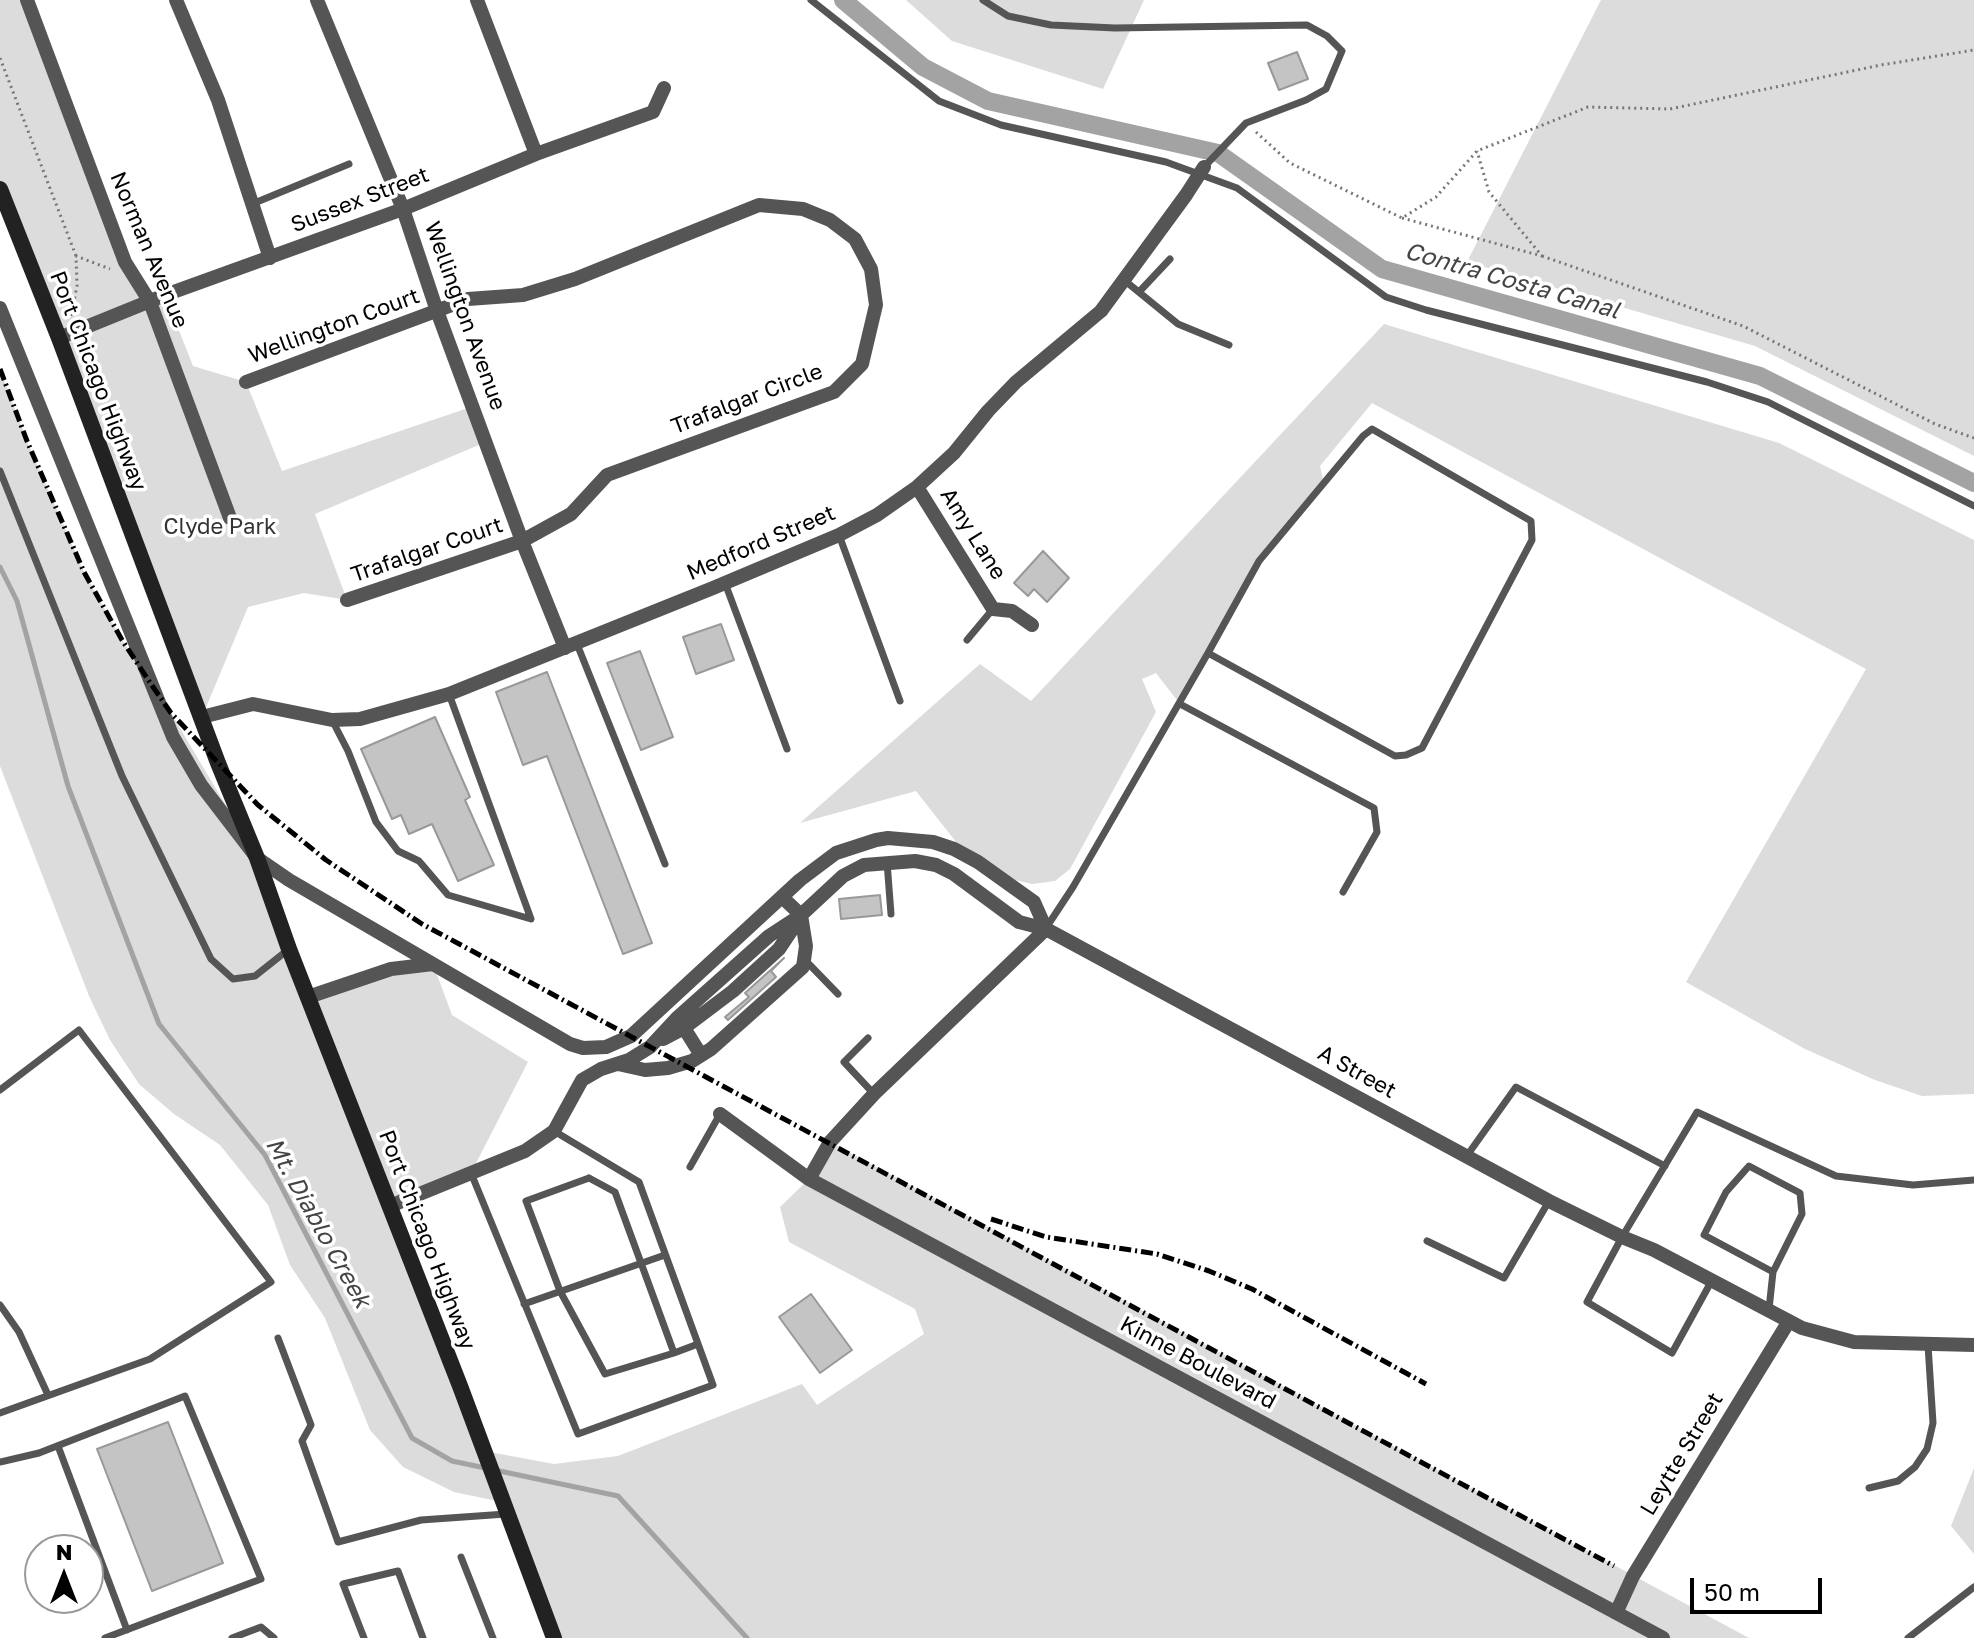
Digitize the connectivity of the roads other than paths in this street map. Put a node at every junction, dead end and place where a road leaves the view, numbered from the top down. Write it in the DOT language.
graph roads {
  1 [pos="27,0"];
  2 [pos="176,0"];
  3 [pos="317,0"];
  4 [pos="477,0"];
  5 [pos="811,0"];
  6 [pos="983,0"];
  7 [pos="664,88"];
  8 [pos="536,154"];
  9 [pos="349,164"];
  10 [pos="1202,170"];
  11 [pos="0,189"];
  12 [pos="252,204"];
  13 [pos="403,209"];
  14 [pos="270,258"];
  15 [pos="1170,259"];
  16 [pos="1124,280"];
  17 [pos="1139,292"];
  18 [pos="146,296"];
  19 [pos="0,308"];
  20 [pos="437,311"];
  21 [pos="63,336"];
  22 [pos="1229,345"];
  23 [pos="246,382"];
  24 [pos="0,471"];
  25 [pos="917,487"];
  26 [pos="1974,506"];
  27 [pos="230,518"];
  28 [pos="839,535"];
  29 [pos="522,541"];
  30 [pos="725,583"];
  31 [pos="347,600"];
  32 [pos="993,609"];
  33 [pos="1032,625"];
  34 [pos="967,640"];
  35 [pos="571,646"];
  36 [pos="1208,653"];
  37 [pos="449,694"];
  38 [pos="900,701"];
  39 [pos="1180,704"];
  40 [pos="202,717"];
  41 [pos="332,720"];
  42 [pos="787,749"];
  43 [pos="257,858"];
  44 [pos="887,862"];
  45 [pos="665,864"];
  46 [pos="1343,892"];
  47 [pos="782,897"];
  48 [pos="891,914"];
  49 [pos="801,915"];
  50 [pos="1046,929"];
  51 [pos="289,949"];
  52 [pos="806,960"];
  53 [pos="433,964"];
  54 [pos="838,994"];
  55 [pos="308,997"];
  56 [pos="656,1015"];
  57 [pos="668,1028"];
  58 [pos="684,1028"];
  59 [pos="868,1038"];
  60 [pos="650,1047"];
  61 [pos="701,1055"];
  62 [pos="617,1064"];
  63 [pos="0,1090"];
  64 [pos="874,1094"];
  65 [pos="720,1114"];
  66 [pos="554,1131"];
  67 [pos="1466,1157"];
  68 [pos="1665,1166"];
  69 [pos="690,1167"];
  70 [pos="471,1173"];
  71 [pos="809,1179"];
  72 [pos="1974,1180"];
  73 [pos="1549,1201"];
  74 [pos="390,1206"];
  75 [pos="1622,1237"];
  76 [pos="1427,1241"];
  77 [pos="665,1255"];
  78 [pos="642,1263"];
  79 [pos="1773,1272"];
  80 [pos="1711,1282"];
  81 [pos="560,1291"];
  82 [pos="524,1304"];
  83 [pos="0,1305"];
  84 [pos="1768,1311"];
  85 [pos="1789,1321"];
  86 [pos="278,1338"];
  87 [pos="698,1344"];
  88 [pos="1928,1345"];
  89 [pos="1974,1345"];
  90 [pos="674,1353"];
  91 [pos="48,1395"];
  92 [pos="0,1413"];
  93 [pos="58,1446"];
  94 [pos="0,1462"];
  95 [pos="1869,1488"];
  96 [pos="506,1514"];
  97 [pos="461,1557"];
  98 [pos="1974,1587"];
  99 [pos="1616,1613"];
  100 [pos="127,1630"];
  101 [pos="105,1638"];
  102 [pos="232,1638"];
  103 [pos="274,1638"];
  104 [pos="364,1638"];
  105 [pos="423,1638"];
  106 [pos="493,1638"];
  107 [pos="554,1638"];
  108 [pos="1663,1638"];
  109 [pos="1908,1638"];
  1 -- 18 [label="street, Norman Avenue"];
  2 -- 12 [label="street"];
  3 -- 13 [label="street, Wellington Avenue"];
  4 -- 8 [label="street"];
  5 -- 10 [label="lane"];
  6 -- 10 [label="lane"];
  7 -- 8 [label="street, Sussex Street"];
  8 -- 13 [label="street, Sussex Street"];
  9 -- 12 [label="lane"];
  10 -- 16 [label="street, Medford Street"];
  10 -- 26 [label="lane"];
  11 -- 21 [label="street, Port Chicago Highway"];
  12 -- 14 [label="street"];
  13 -- 14 [label="street, Sussex Street"];
  13 -- 20 [label="street, Wellington Avenue"];
  14 -- 18 [label="street, Sussex Street"];
  15 -- 17 [label="lane"];
  16 -- 17 [label="lane"];
  16 -- 25 [label="street, Medford Street"];
  17 -- 22 [label="lane"];
  18 -- 21 [label="street, Sussex Street"];
  18 -- 27 [label="street, Norman Avenue"];
  19 -- 43 [label="street, Port Chicago Highway"];
  20 -- 23 [label="street, Wellington Court"];
  20 -- 29 [label="street, Wellington Avenue"];
  20 -- 29 [label="street, Trafalgar Circle"];
  21 -- 40 [label="street, Port Chicago Highway"];
  24 -- 51 [label="lane"];
  25 -- 28 [label="street, Medford Street"];
  25 -- 32 [label="street, Amy Lane"];
  28 -- 30 [label="street, Medford Street"];
  28 -- 38 [label="lane"];
  29 -- 31 [label="street, Trafalgar Court"];
  29 -- 35 [label="street, Wellington Avenue"];
  30 -- 35 [label="street, Medford Street"];
  30 -- 42 [label="lane"];
  32 -- 33 [label="street, Amy Lane"];
  32 -- 34 [label="lane"];
  35 -- 37 [label="street, Medford Street"];
  35 -- 45 [label="lane"];
  36 -- 36 [label="lane"];
  36 -- 39 [label="lane"];
  37 -- 41 [label="street, Medford Street"];
  37 -- 41 [label="lane"];
  39 -- 46 [label="lane"];
  39 -- 50 [label="lane"];
  40 -- 41 [label="street, Medford Street"];
  40 -- 43 [label="street, Port Chicago Highway"];
  43 -- 51 [label="street, Port Chicago Highway"];
  43 -- 53 [label="street"];
  44 -- 48 [label="lane"];
  44 -- 49 [label="street, A Street"];
  44 -- 50 [label="street, A Street"];
  47 -- 49 [label="street"];
  47 -- 50 [label="street"];
  47 -- 56 [label="street"];
  49 -- 52 [label="street"];
  49 -- 57 [label="street"];
  49 -- 58 [label="street"];
  50 -- 64 [label="street"];
  50 -- 67 [label="street, A Street"];
  51 -- 55 [label="street, Port Chicago Highway"];
  52 -- 54 [label="lane"];
  52 -- 61 [label="street"];
  53 -- 55 [label="street"];
  53 -- 56 [label="street"];
  55 -- 74 [label="street, Port Chicago Highway"];
  56 -- 57 [label="street"];
  57 -- 60 [label="street"];
  58 -- 60 [label="street"];
  58 -- 61 [label="street"];
  59 -- 64 [label="lane"];
  60 -- 62 [label="street"];
  61 -- 62 [label="street"];
  62 -- 66 [label="street"];
  63 -- 91 [label="lane"];
  64 -- 71 [label="street"];
  65 -- 69 [label="lane"];
  65 -- 71 [label="street, Kinne Boulevard"];
  66 -- 70 [label="street"];
  66 -- 77 [label="lane"];
  67 -- 68 [label="lane"];
  67 -- 73 [label="street, A Street"];
  68 -- 72 [label="lane"];
  68 -- 75 [label="lane"];
  70 -- 74 [label="street"];
  70 -- 82 [label="lane"];
  71 -- 99 [label="street, Kinne Boulevard"];
  73 -- 75 [label="street, A Street"];
  73 -- 76 [label="lane"];
  74 -- 96 [label="street, Port Chicago Highway"];
  75 -- 80 [label="street, A Street"];
  75 -- 80 [label="lane"];
  77 -- 78 [label="lane"];
  77 -- 87 [label="lane"];
  78 -- 81 [label="lane"];
  78 -- 81 [label="lane"];
  78 -- 90 [label="lane"];
  79 -- 79 [label="lane"];
  79 -- 84 [label="lane"];
  80 -- 84 [label="street, A Street"];
  81 -- 82 [label="lane"];
  81 -- 90 [label="lane"];
  82 -- 87 [label="lane"];
  83 -- 91 [label="lane"];
  84 -- 85 [label="street, A Street"];
  85 -- 88 [label="street, A Street"];
  85 -- 99 [label="street, Leytte Street"];
  86 -- 96 [label="lane"];
  87 -- 90 [label="lane"];
  88 -- 89 [label="street, A Street"];
  88 -- 95 [label="lane"];
  91 -- 92 [label="lane"];
  93 -- 94 [label="lane"];
  93 -- 100 [label="lane"];
  93 -- 100 [label="lane"];
  96 -- 107 [label="street, Port Chicago Highway"];
  97 -- 106 [label="lane"];
  98 -- 109 [label="lane"];
  99 -- 108 [label="street, Kinne Boulevard"];
  100 -- 101 [label="lane"];
  102 -- 103 [label="lane"];
  104 -- 105 [label="lane"];
}
